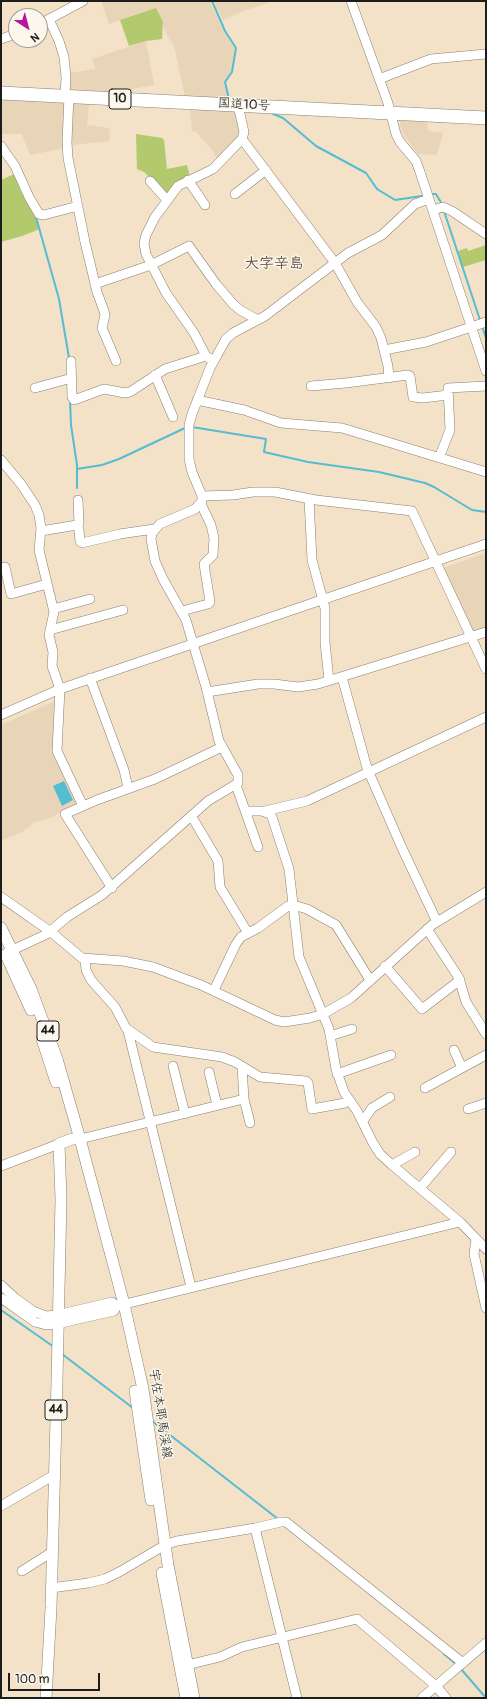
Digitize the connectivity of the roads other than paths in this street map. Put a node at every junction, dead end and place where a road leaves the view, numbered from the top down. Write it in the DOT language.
graph roads {
  1 [pos="83,1"];
  2 [pos="351,1"];
  3 [pos="49,19"];
  4 [pos="486,54"];
  5 [pos="379,79"];
  6 [pos="1,93"];
  7 [pos="67,96"];
  8 [pos="239,105"];
  9 [pos="391,113"];
  10 [pos="486,118"];
  11 [pos="242,139"];
  12 [pos="1,146"];
  13 [pos="266,170"];
  14 [pos="188,180"];
  15 [pos="150,181"];
  16 [pos="236,194"];
  17 [pos="167,200"];
  18 [pos="429,200"];
  19 [pos="205,205"];
  20 [pos="78,206"];
  21 [pos="433,210"];
  22 [pos="486,234"];
  23 [pos="335,263"];
  24 [pos="151,265"];
  25 [pos="95,284"];
  26 [pos="258,320"];
  27 [pos="486,322"];
  28 [pos="471,326"];
  29 [pos="384,350"];
  30 [pos="210,358"];
  31 [pos="71,361"];
  32 [pos="116,361"];
  33 [pos="486,371"];
  34 [pos="155,375"];
  35 [pos="72,378"];
  36 [pos="389,378"];
  37 [pos="311,386"];
  38 [pos="486,386"];
  39 [pos="35,388"];
  40 [pos="448,395"];
  41 [pos="197,400"];
  42 [pos="173,417"];
  43 [pos="439,458"];
  44 [pos="1,460"];
  45 [pos="486,472"];
  46 [pos="310,499"];
  47 [pos="78,500"];
  48 [pos="201,500"];
  49 [pos="78,526"];
  50 [pos="154,529"];
  51 [pos="41,531"];
  52 [pos="486,544"];
  53 [pos="435,561"];
  54 [pos="1,568"];
  55 [pos="47,584"];
  56 [pos="90,599"];
  57 [pos="323,599"];
  58 [pos="53,609"];
  59 [pos="123,610"];
  60 [pos="182,611"];
  61 [pos="50,630"];
  62 [pos="486,632"];
  63 [pos="471,636"];
  64 [pos="193,644"];
  65 [pos="486,669"];
  66 [pos="342,677"];
  67 [pos="90,678"];
  68 [pos="329,681"];
  69 [pos="60,689"];
  70 [pos="208,692"];
  71 [pos="1,715"];
  72 [pos="486,717"];
  73 [pos="222,747"];
  74 [pos="369,772"];
  75 [pos="236,785"];
  76 [pos="128,788"];
  77 [pos="83,806"];
  78 [pos="246,810"];
  79 [pos="265,812"];
  80 [pos="192,817"];
  81 [pos="258,847"];
  82 [pos="112,888"];
  83 [pos="486,892"];
  84 [pos="1,897"];
  85 [pos="294,904"];
  86 [pos="437,922"];
  87 [pos="1,928"];
  88 [pos="427,929"];
  89 [pos="51,932"];
  90 [pos="248,933"];
  91 [pos="4,952"];
  92 [pos="85,959"];
  93 [pos="385,966"];
  94 [pos="370,980"];
  95 [pos="460,980"];
  96 [pos="214,990"];
  97 [pos="323,1014"];
  98 [pos="352,1029"];
  99 [pos="128,1031"];
  100 [pos="486,1034"];
  101 [pos="330,1036"];
  102 [pos="454,1050"];
  103 [pos="391,1055"];
  104 [pos="486,1055"];
  105 [pos="173,1066"];
  106 [pos="242,1067"];
  107 [pos="462,1068"];
  108 [pos="209,1072"];
  109 [pos="337,1074"];
  110 [pos="424,1088"];
  111 [pos="390,1097"];
  112 [pos="244,1099"];
  113 [pos="349,1100"];
  114 [pos="486,1103"];
  115 [pos="218,1106"];
  116 [pos="468,1109"];
  117 [pos="185,1114"];
  118 [pos="363,1121"];
  119 [pos="152,1122"];
  120 [pos="250,1123"];
  121 [pos="76,1139"];
  122 [pos="59,1144"];
  123 [pos="415,1152"];
  124 [pos="451,1152"];
  125 [pos="392,1165"];
  126 [pos="1,1166"];
  127 [pos="420,1188"];
  128 [pos="460,1222"];
  129 [pos="476,1239"];
  130 [pos="486,1249"];
  131 [pos="1,1285"];
  132 [pos="191,1287"];
  133 [pos="1,1298"];
  134 [pos="121,1305"];
  135 [pos="486,1308"];
  136 [pos="57,1320"];
  137 [pos="54,1475"];
  138 [pos="1,1506"];
  139 [pos="255,1528"];
  140 [pos="162,1547"];
  141 [pos="52,1552"];
  142 [pos="22,1571"];
  143 [pos="51,1588"];
  144 [pos="282,1637"];
  145 [pos="486,1643"];
  146 [pos="463,1663"];
  147 [pos="187,1665"];
  148 [pos="436,1686"];
  149 [pos="46,1698"];
  150 [pos="186,1698"];
  151 [pos="194,1698"];
  152 [pos="297,1698"];
  153 [pos="422,1698"];
  154 [pos="446,1698"];
  1 -- 3 [label="street"];
  2 -- 5 [label="street"];
  3 -- 7 [label="street"];
  4 -- 5 [label="street"];
  5 -- 9 [label="street"];
  6 -- 7 [label="highway, 国道10号 / 10"];
  7 -- 8 [label="highway, 国道10号 / 10"];
  7 -- 20 [label="street"];
  8 -- 9 [label="highway, 国道10号 / 10"];
  8 -- 11 [label="street"];
  9 -- 10 [label="highway, 国道10号 / 10"];
  9 -- 18 [label="street"];
  11 -- 13 [label="street"];
  11 -- 14 [label="street"];
  12 -- 20 [label="street"];
  13 -- 16 [label="street"];
  13 -- 23 [label="street"];
  14 -- 17 [label="street"];
  14 -- 19 [label="street"];
  15 -- 17 [label="street"];
  17 -- 24 [label="street"];
  18 -- 21 [label="street"];
  18 -- 23 [label="street"];
  20 -- 25 [label="street"];
  21 -- 22 [label="street"];
  21 -- 28 [label="street"];
  23 -- 26 [label="street"];
  23 -- 29 [label="street"];
  24 -- 25 [label="street"];
  24 -- 26 [label="street"];
  24 -- 30 [label="street"];
  25 -- 32 [label="street"];
  26 -- 30 [label="street"];
  27 -- 28 [label="street"];
  28 -- 29 [label="street"];
  28 -- 33 [label="street"];
  29 -- 36 [label="street"];
  30 -- 34 [label="street"];
  30 -- 41 [label="street"];
  31 -- 35 [label="street"];
  34 -- 35 [label="street"];
  34 -- 42 [label="street"];
  35 -- 39 [label="street"];
  36 -- 37 [label="street"];
  36 -- 40 [label="street"];
  38 -- 40 [label="street"];
  40 -- 43 [label="street"];
  41 -- 43 [label="street"];
  41 -- 48 [label="street"];
  43 -- 45 [label="street"];
  44 -- 51 [label="street"];
  46 -- 48 [label="street"];
  46 -- 53 [label="street"];
  46 -- 57 [label="street"];
  47 -- 49 [label="street"];
  48 -- 50 [label="street"];
  48 -- 60 [label="street"];
  49 -- 50 [label="street"];
  49 -- 51 [label="street"];
  50 -- 60 [label="street"];
  51 -- 55 [label="street"];
  52 -- 53 [label="street"];
  53 -- 57 [label="street"];
  53 -- 63 [label="street"];
  54 -- 55 [label="street"];
  55 -- 58 [label="street"];
  56 -- 58 [label="street"];
  57 -- 64 [label="street"];
  57 -- 68 [label="street"];
  58 -- 61 [label="street"];
  59 -- 61 [label="street"];
  60 -- 64 [label="street"];
  61 -- 69 [label="street"];
  62 -- 63 [label="street"];
  63 -- 65 [label="street"];
  63 -- 66 [label="street"];
  64 -- 67 [label="street"];
  64 -- 70 [label="street"];
  66 -- 68 [label="street"];
  66 -- 74 [label="street"];
  67 -- 69 [label="street"];
  67 -- 76 [label="street"];
  68 -- 70 [label="street"];
  69 -- 71 [label="street"];
  69 -- 77 [label="street"];
  70 -- 73 [label="street"];
  72 -- 74 [label="street"];
  73 -- 75 [label="street"];
  73 -- 76 [label="street"];
  74 -- 79 [label="street"];
  74 -- 86 [label="street"];
  75 -- 78 [label="street"];
  75 -- 80 [label="street"];
  76 -- 77 [label="street"];
  77 -- 82 [label="street"];
  78 -- 79 [label="street"];
  78 -- 81 [label="street"];
  79 -- 85 [label="street"];
  80 -- 82 [label="street"];
  80 -- 90 [label="street"];
  82 -- 89 [label="street"];
  83 -- 86 [label="street"];
  84 -- 89 [label="street"];
  85 -- 90 [label="street"];
  85 -- 94 [label="street"];
  85 -- 97 [label="street"];
  86 -- 88 [label="street"];
  87 -- 91 [label="main road, 宇佐本耶馬渓線 / 44"];
  88 -- 93 [label="street"];
  88 -- 95 [label="street"];
  89 -- 91 [label="street"];
  89 -- 92 [label="street"];
  90 -- 96 [label="street"];
  91 -- 121 [label="main road, 宇佐本耶馬渓線 / 44"];
  92 -- 96 [label="street"];
  92 -- 99 [label="street"];
  93 -- 94 [label="street"];
  93 -- 95 [label="street"];
  94 -- 97 [label="street"];
  95 -- 100 [label="street"];
  96 -- 97 [label="street"];
  97 -- 101 [label="street"];
  98 -- 101 [label="street"];
  99 -- 106 [label="street"];
  99 -- 119 [label="street"];
  101 -- 109 [label="street"];
  102 -- 107 [label="street"];
  103 -- 109 [label="street"];
  104 -- 107 [label="street"];
  105 -- 117 [label="street"];
  106 -- 112 [label="street"];
  106 -- 113 [label="street"];
  107 -- 110 [label="street"];
  108 -- 115 [label="street"];
  109 -- 113 [label="street"];
  111 -- 118 [label="street"];
  112 -- 115 [label="street"];
  112 -- 120 [label="street"];
  113 -- 118 [label="street"];
  114 -- 116 [label="street"];
  115 -- 117 [label="street"];
  117 -- 119 [label="street"];
  118 -- 125 [label="street"];
  119 -- 121 [label="street"];
  119 -- 132 [label="street"];
  121 -- 122 [label="main road"];
  121 -- 134 [label="main road, 宇佐本耶馬渓線 / 44"];
  122 -- 126 [label="street"];
  122 -- 136 [label="main road, 44"];
  123 -- 125 [label="street"];
  124 -- 127 [label="street"];
  125 -- 127 [label="street"];
  127 -- 128 [label="street"];
  128 -- 129 [label="street"];
  128 -- 132 [label="street"];
  129 -- 130 [label="street"];
  129 -- 135 [label="street"];
  131 -- 136 [label="street"];
  132 -- 134 [label="street"];
  133 -- 136 [label="street"];
  134 -- 136 [label="street"];
  134 -- 140 [label="main road, 宇佐本耶馬渓線 / 44"];
  134 -- 140 [label="main road, 宇佐本耶馬渓線 / 44"];
  136 -- 137 [label="main road, 44"];
  137 -- 138 [label="street"];
  137 -- 141 [label="main road, 44"];
  139 -- 140 [label="street"];
  139 -- 144 [label="street"];
  139 -- 146 [label="street"];
  140 -- 143 [label="street"];
  140 -- 147 [label="main road, 宇佐本耶馬渓線 / 44"];
  140 -- 150 [label="main road, 宇佐本耶馬渓線 / 44"];
  141 -- 142 [label="street"];
  141 -- 143 [label="main road, 44"];
  143 -- 149 [label="main road, 44"];
  144 -- 147 [label="street"];
  144 -- 148 [label="street"];
  144 -- 152 [label="street"];
  145 -- 146 [label="street"];
  146 -- 148 [label="street"];
  147 -- 151 [label="main road, 宇佐本耶馬渓線 / 44"];
  148 -- 153 [label="street"];
  148 -- 154 [label="street"];
}
